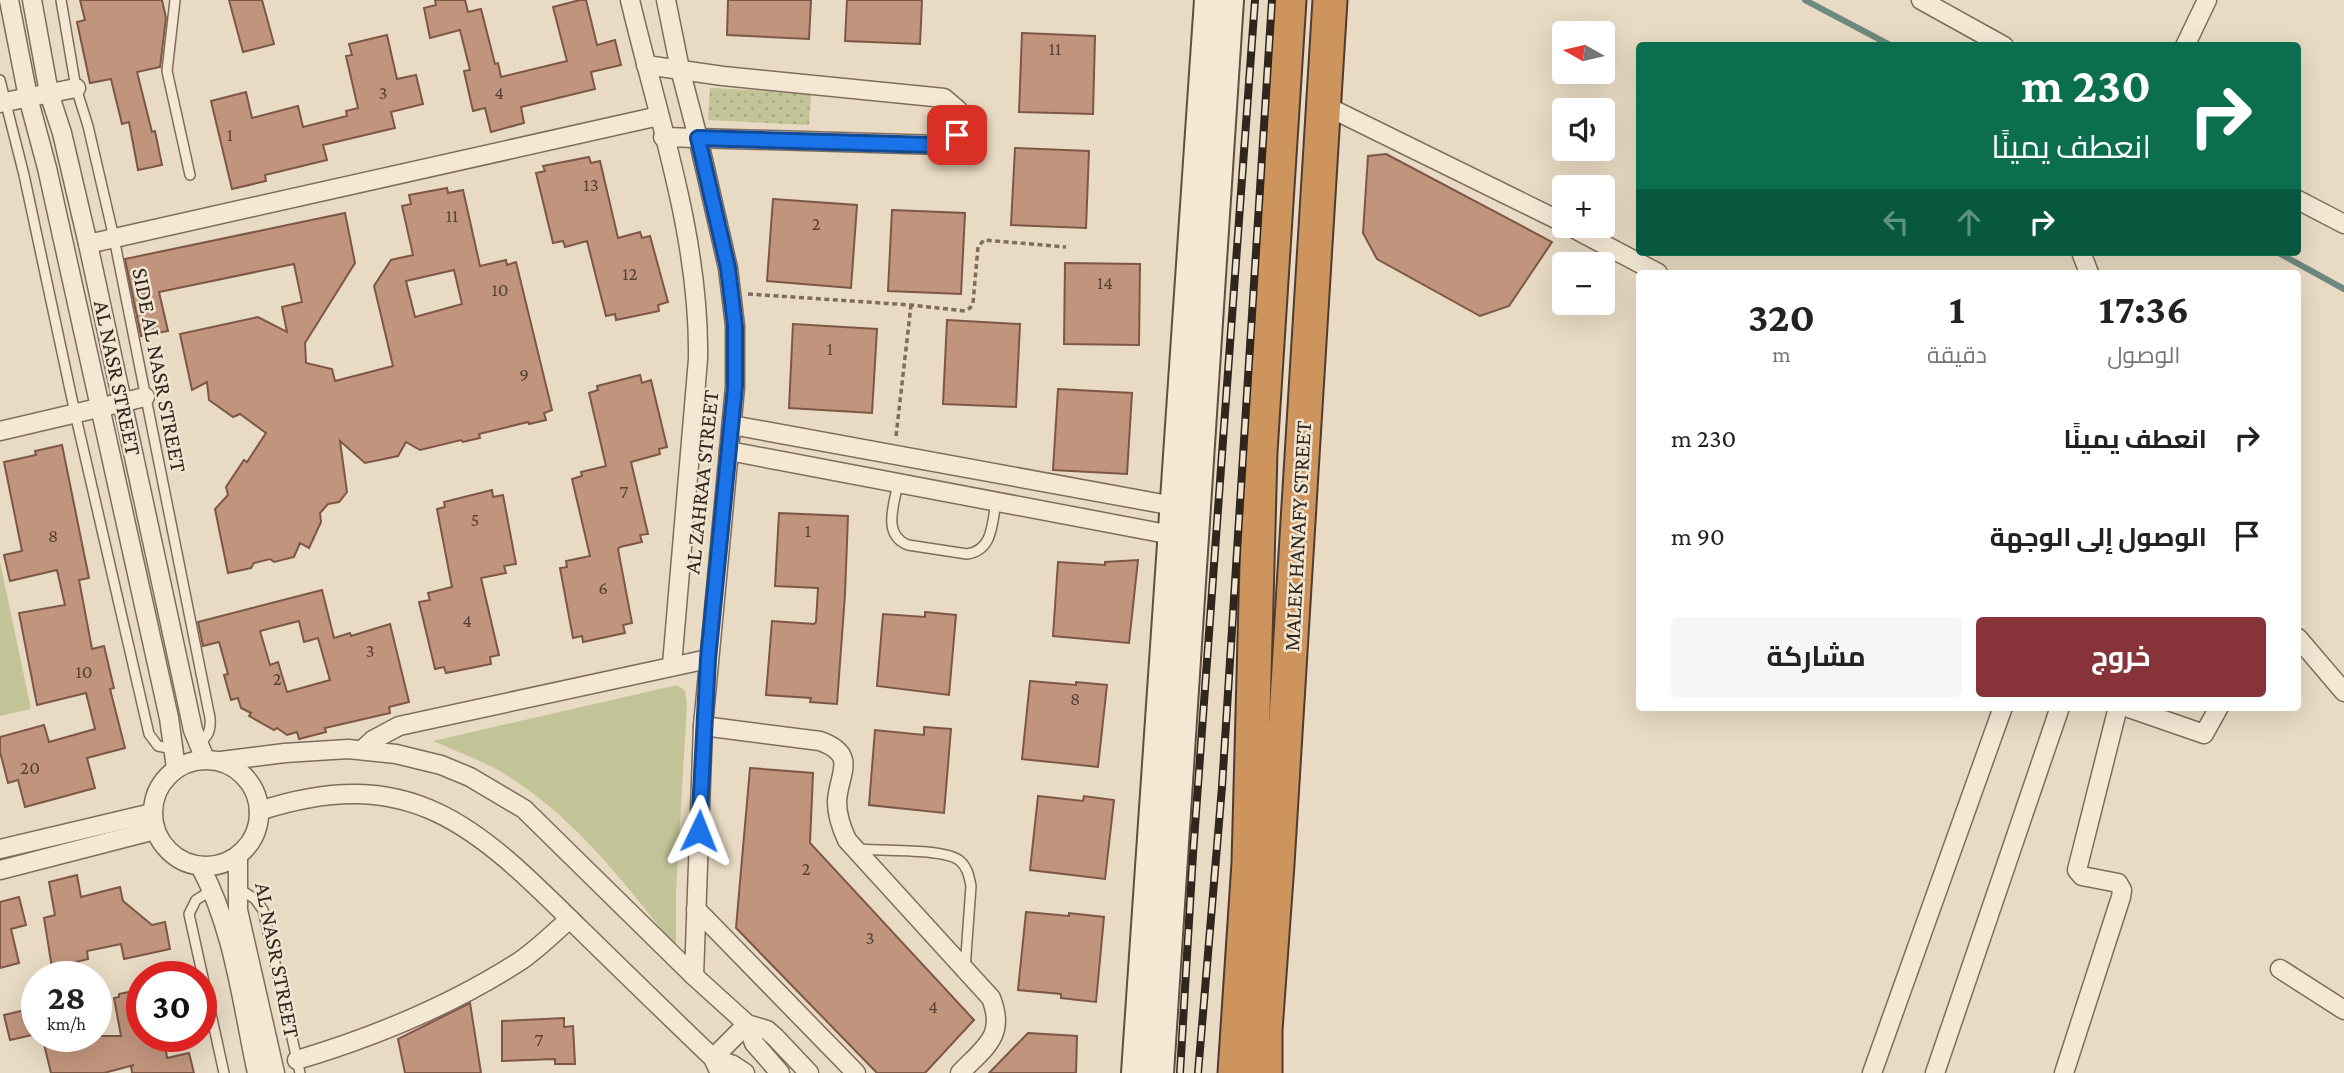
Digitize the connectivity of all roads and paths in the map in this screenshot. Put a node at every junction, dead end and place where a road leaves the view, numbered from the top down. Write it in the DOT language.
graph roads {
  1 [pos="9,0"];
  2 [pos="32,0"];
  3 [pos="61,0"];
  4 [pos="175,0"];
  5 [pos="630,0"];
  6 [pos="666,0"];
  7 [pos="1208,0"];
  8 [pos="1230,0"];
  9 [pos="1289,0"];
  10 [pos="1330,0"];
  11 [pos="1921,0"];
  12 [pos="2207,0"];
  13 [pos="1997,42"];
  14 [pos="2187,42"];
  15 [pos="646,65"];
  16 [pos="680,69"];
  17 [pos="0,80"];
  18 [pos="76,88"];
  19 [pos="49,93"];
  20 [pos="28,97"];
  21 [pos="2,103"];
  22 [pos="1322,104"];
  23 [pos="659,116"];
  24 [pos="663,136"];
  25 [pos="698,138"];
  26 [pos="190,175"];
  27 [pos="2301,202"];
  28 [pos="1552,218"];
  29 [pos="2344,224"];
  30 [pos="114,238"];
  31 [pos="1592,238"];
  32 [pos="88,244"];
  33 [pos="1066,247"];
  34 [pos="1652,270"];
  35 [pos="732,292"];
  36 [pos="911,305"];
  37 [pos="145,397"];
  38 [pos="122,402"];
  39 [pos="99,408"];
  40 [pos="75,413"];
  41 [pos="732,425"];
  42 [pos="0,431"];
  43 [pos="729,452"];
  44 [pos="894,455"];
  45 [pos="898,483"];
  46 [pos="996,502"];
  47 [pos="1174,506"];
  48 [pos="1172,535"];
  49 [pos="2301,642"];
  50 [pos="708,659"];
  51 [pos="672,665"];
  52 [pos="2344,692"];
  53 [pos="2002,711"];
  54 [pos="2059,711"];
  55 [pos="2117,711"];
  56 [pos="2138,711"];
  57 [pos="2217,711"];
  58 [pos="703,726"];
  59 [pos="173,749"];
  60 [pos="362,750"];
  61 [pos="208,755"];
  62 [pos="176,768"];
  63 [pos="259,811"];
  64 [pos="154,822"];
  65 [pos="0,849"];
  66 [pos="855,849"];
  67 [pos="238,856"];
  68 [pos="1263,864"];
  69 [pos="200,866"];
  70 [pos="0,870"];
  71 [pos="237,887"];
  72 [pos="212,890"];
  73 [pos="696,909"];
  74 [pos="570,919"];
  75 [pos="965,969"];
  76 [pos="2280,969"];
  77 [pos="694,976"];
  78 [pos="2344,1010"];
  79 [pos="747,1024"];
  80 [pos="716,1066"];
  81 [pos="299,1067"];
  82 [pos="224,1073"];
  83 [pos="257,1073"];
  84 [pos="275,1073"];
  85 [pos="746,1073"];
  86 [pos="780,1073"];
  87 [pos="809,1073"];
  88 [pos="856,1073"];
  89 [pos="960,1073"];
  90 [pos="1135,1073"];
  91 [pos="1160,1073"];
  92 [pos="1235,1073"];
  93 [pos="1265,1073"];
  94 [pos="1872,1073"];
  95 [pos="1935,1073"];
  96 [pos="2064,1073"];
  1 -- 20 [label="street, AL NASR STREET"];
  2 -- 19 [label="street, AL NASR STREET"];
  3 -- 18 [label="lane, SIDE AL NASR STREET"];
  4 -- 26 [label="lane"];
  5 -- 15 [label="street, AL ZAHRAA STREET"];
  6 -- 16 [label="street, AL ZAHRAA STREET"];
  7 -- 47 [label="street"];
  8 -- 91 [label="street"];
  9 -- 68 [label="highway, MALEK HANAFY STREET"];
  10 -- 22 [label="highway, MALEK HANAFY STREET"];
  11 -- 13 [label="street"];
  12 -- 14 [label="street"];
  15 -- 16 [label="street"];
  15 -- 23 [label="street, AL ZAHRAA STREET"];
  16 -- 25 [label="street, AL ZAHRAA STREET"];
  16 -- 25 [label="street"];
  17 -- 21 [label="lane"];
  18 -- 19 [label="street"];
  18 -- 30 [label="lane, SIDE AL NASR STREET"];
  19 -- 20 [label="street"];
  19 -- 32 [label="street, AL NASR STREET"];
  20 -- 21 [label="street"];
  20 -- 39 [label="street, AL NASR STREET"];
  21 -- 40 [label="lane"];
  22 -- 28 [label="street"];
  22 -- 68 [label="highway, MALEK HANAFY STREET"];
  23 -- 24 [label="street, AL ZAHRAA STREET"];
  23 -- 30 [label="street"];
  24 -- 25 [label="street"];
  24 -- 51 [label="street, AL ZAHRAA STREET"];
  25 -- 35 [label="street, AL ZAHRAA STREET"];
  27 -- 29 [label="street"];
  30 -- 32 [label="street"];
  30 -- 37 [label="lane, SIDE AL NASR STREET"];
  31 -- 34 [label="street"];
  32 -- 38 [label="street, AL NASR STREET"];
  33 -- 36 [label="path"];
  35 -- 36 [label="path"];
  35 -- 41 [label="street, AL ZAHRAA STREET"];
  36 -- 44 [label="path"];
  37 -- 38 [label="street"];
  37 -- 61 [label="lane, SIDE AL NASR STREET"];
  38 -- 39 [label="street"];
  38 -- 61 [label="street, AL NASR STREET"];
  39 -- 40 [label="street"];
  39 -- 59 [label="street, AL NASR STREET"];
  40 -- 42 [label="street"];
  40 -- 59 [label="lane"];
  41 -- 43 [label="street, AL ZAHRAA STREET"];
  41 -- 44 [label="street"];
  43 -- 45 [label="street"];
  43 -- 50 [label="street, AL ZAHRAA STREET"];
  44 -- 47 [label="street"];
  45 -- 46 [label="street"];
  45 -- 46 [label="lane"];
  46 -- 48 [label="street"];
  47 -- 48 [label="street"];
  48 -- 90 [label="street"];
  49 -- 52 [label="street"];
  50 -- 51 [label="street"];
  50 -- 58 [label="street, AL ZAHRAA STREET"];
  51 -- 60 [label="street"];
  53 -- 94 [label="street"];
  54 -- 95 [label="street"];
  55 -- 96 [label="street"];
  56 -- 57 [label="street"];
  58 -- 66 [label="street"];
  58 -- 73 [label="street, AL ZAHRAA STREET"];
  59 -- 62 [label="street, AL NASR STREET"];
  60 -- 61 [label="street"];
  60 -- 77 [label="street"];
  61 -- 62 [label="street"];
  61 -- 63 [label="street"];
  62 -- 64 [label="street"];
  63 -- 67 [label="street"];
  63 -- 74 [label="street"];
  64 -- 65 [label="street"];
  64 -- 69 [label="street"];
  64 -- 70 [label="street"];
  66 -- 75 [label="street"];
  66 -- 75 [label="lane"];
  67 -- 69 [label="street"];
  67 -- 71 [label="street, AL NASR STREET"];
  68 -- 92 [label="highway, MALEK HANAFY STREET"];
  68 -- 93 [label="highway, MALEK HANAFY STREET"];
  69 -- 72 [label="street, AL NASR STREET"];
  71 -- 81 [label="lane"];
  71 -- 84 [label="street, AL NASR STREET"];
  72 -- 82 [label="lane"];
  72 -- 83 [label="street, AL NASR STREET"];
  73 -- 77 [label="street, AL ZAHRAA STREET"];
  73 -- 88 [label="street"];
  74 -- 80 [label="street"];
  74 -- 81 [label="street"];
  75 -- 89 [label="street"];
  76 -- 78 [label="street"];
  77 -- 79 [label="street"];
  79 -- 80 [label="street"];
  79 -- 86 [label="street"];
  79 -- 87 [label="street"];
  80 -- 85 [label="street"];
}
